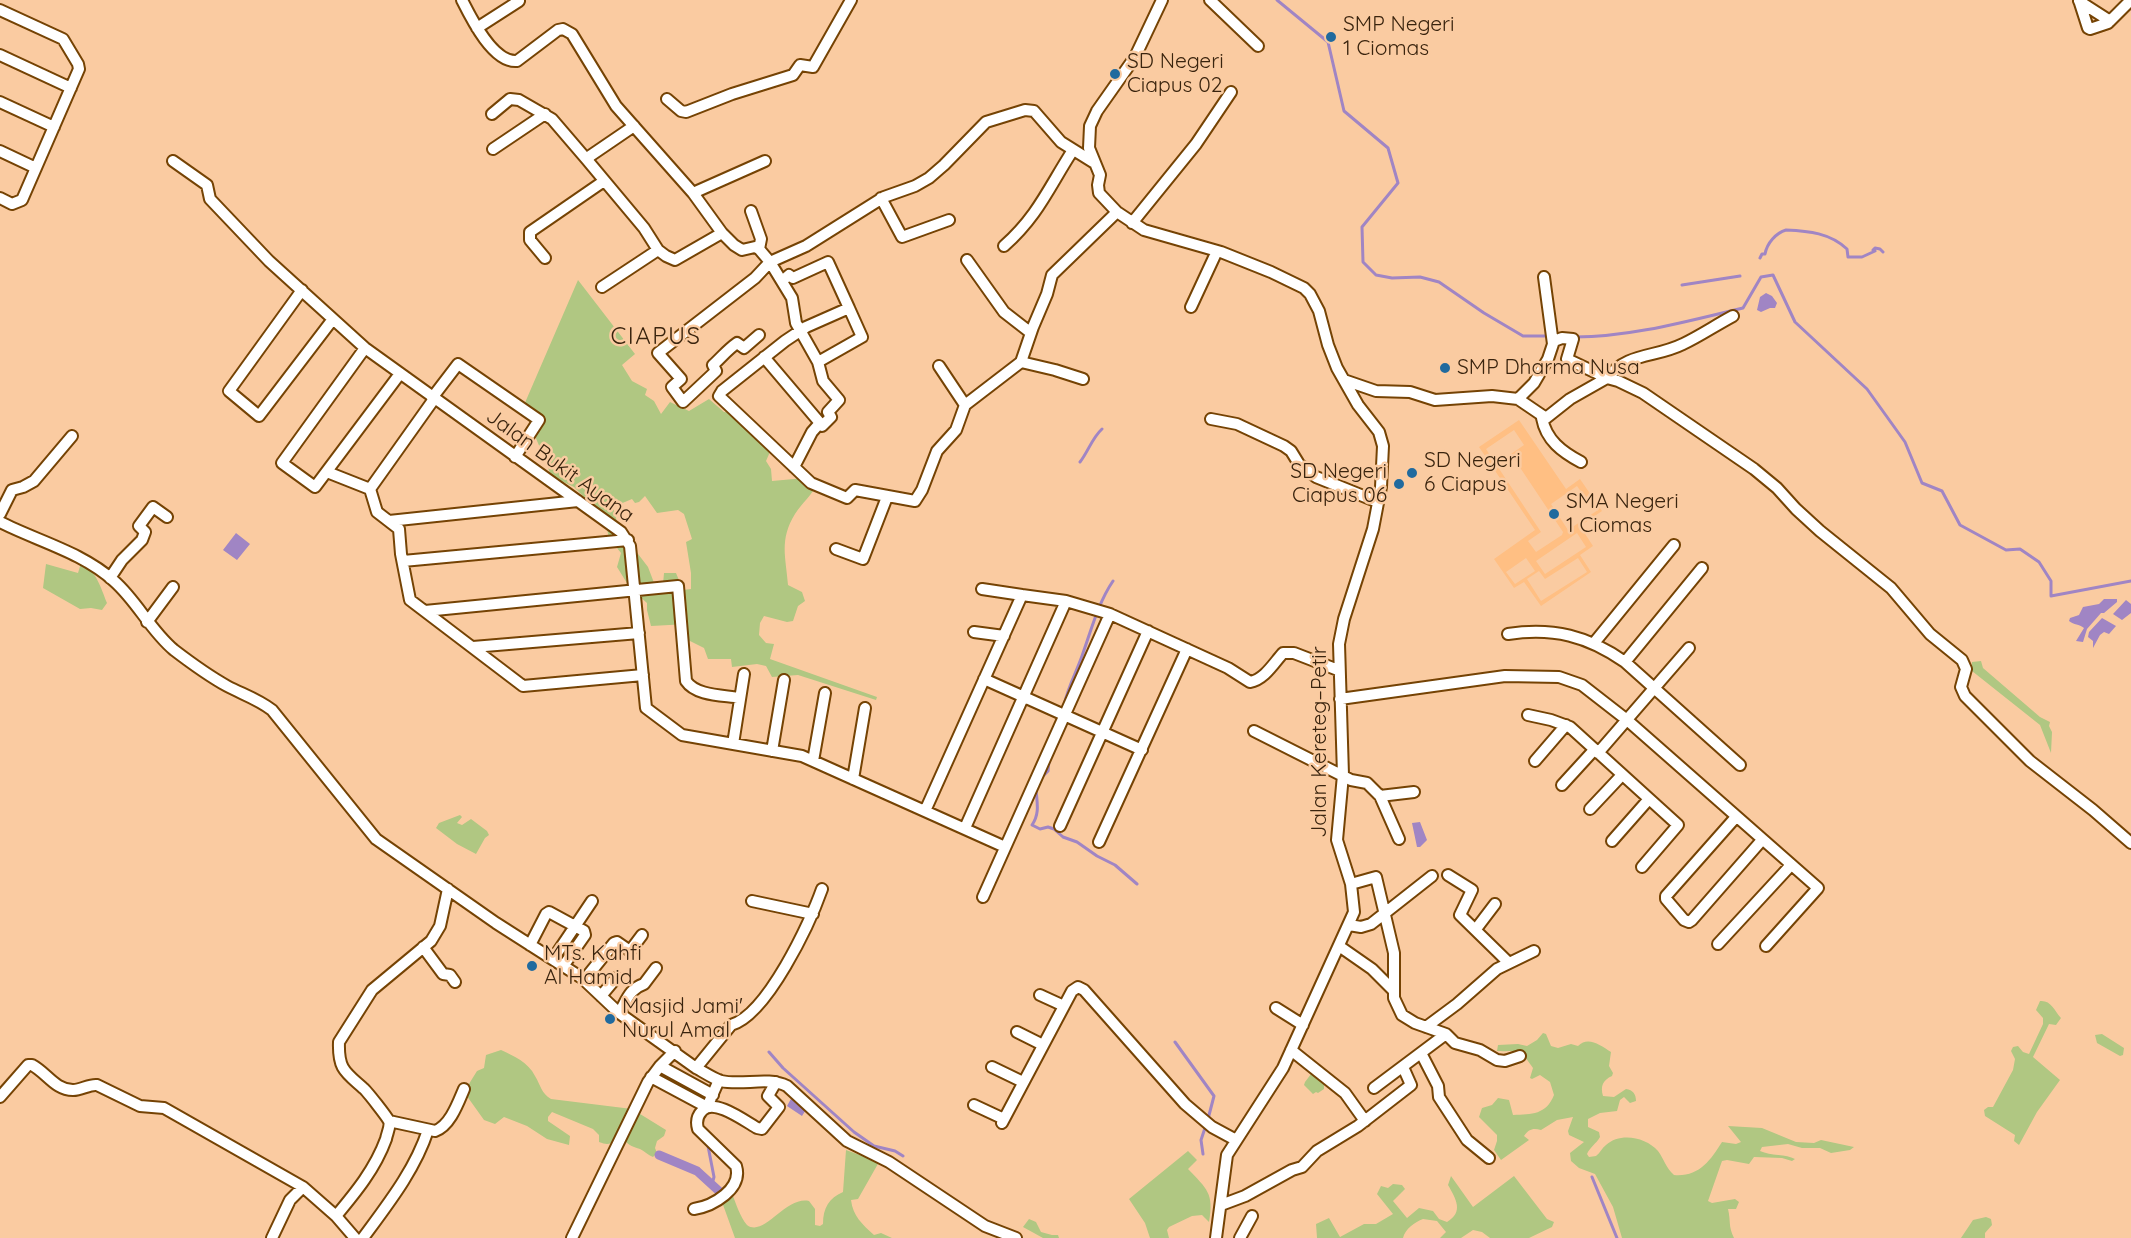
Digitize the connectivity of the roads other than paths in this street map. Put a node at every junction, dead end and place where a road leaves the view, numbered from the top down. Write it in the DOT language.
graph roads {
  1 [pos="462,0"];
  2 [pos="851,0"];
  3 [pos="1162,0"];
  4 [pos="1210,0"];
  5 [pos="2131,0"];
  6 [pos="519,1"];
  7 [pos="2079,1"];
  8 [pos="0,10"];
  9 [pos="2110,21"];
  10 [pos="477,28"];
  11 [pos="1258,46"];
  12 [pos="0,55"];
  13 [pos="70,88"];
  14 [pos="1231,92"];
  15 [pos="668,99"];
  16 [pos="0,102"];
  17 [pos="492,114"];
  18 [pos="544,114"];
  19 [pos="634,126"];
  20 [pos="54,127"];
  21 [pos="493,149"];
  22 [pos="0,150"];
  23 [pos="1073,150"];
  24 [pos="173,161"];
  25 [pos="588,161"];
  26 [pos="765,161"];
  27 [pos="1093,162"];
  28 [pos="36,168"];
  29 [pos="604,181"];
  30 [pos="693,193"];
  31 [pos="0,198"];
  32 [pos="881,198"];
  33 [pos="752,211"];
  34 [pos="1117,212"];
  35 [pos="949,220"];
  36 [pos="1132,223"];
  37 [pos="722,233"];
  38 [pos="1004,246"];
  39 [pos="759,249"];
  40 [pos="658,250"];
  41 [pos="1217,251"];
  42 [pos="546,258"];
  43 [pos="967,260"];
  44 [pos="770,262"];
  45 [pos="1544,277"];
  46 [pos="782,281"];
  47 [pos="602,287"];
  48 [pos="302,290"];
  49 [pos="1191,307"];
  50 [pos="849,308"];
  51 [pos="1733,316"];
  52 [pos="333,319"];
  53 [pos="799,332"];
  54 [pos="1031,333"];
  55 [pos="759,335"];
  56 [pos="1554,341"];
  57 [pos="364,348"];
  58 [pos="764,357"];
  59 [pos="818,362"];
  60 [pos="1022,362"];
  61 [pos="939,366"];
  62 [pos="399,375"];
  63 [pos="1607,378"];
  64 [pos="1083,379"];
  65 [pos="1344,380"];
  66 [pos="433,399"];
  67 [pos="1518,399"];
  68 [pos="965,405"];
  69 [pos="1542,418"];
  70 [pos="1211,419"];
  71 [pos="820,423"];
  72 [pos="72,436"];
  73 [pos="515,457"];
  74 [pos="1581,462"];
  75 [pos="794,467"];
  76 [pos="327,472"];
  77 [pos="370,489"];
  78 [pos="887,497"];
  79 [pos="578,501"];
  80 [pos="1378,502"];
  81 [pos="0,514"];
  82 [pos="167,517"];
  83 [pos="389,521"];
  84 [pos="0,522"];
  85 [pos="628,540"];
  86 [pos="1674,545"];
  87 [pos="836,549"];
  88 [pos="403,561"];
  89 [pos="1702,568"];
  90 [pos="110,578"];
  91 [pos="174,587"];
  92 [pos="982,589"];
  93 [pos="635,590"];
  94 [pos="1022,595"];
  95 [pos="1066,601"];
  96 [pos="425,611"];
  97 [pos="1110,614"];
  98 [pos="147,621"];
  99 [pos="1148,631"];
  100 [pos="974,632"];
  101 [pos="639,633"];
  102 [pos="1508,634"];
  103 [pos="1004,636"];
  104 [pos="1593,643"];
  105 [pos="473,647"];
  106 [pos="1689,648"];
  107 [pos="1187,649"];
  108 [pos="1625,662"];
  109 [pos="1338,670"];
  110 [pos="744,674"];
  111 [pos="643,675"];
  112 [pos="984,679"];
  113 [pos="784,680"];
  114 [pos="1655,688"];
  115 [pos="825,693"];
  116 [pos="1023,697"];
  117 [pos="740,698"];
  118 [pos="1340,699"];
  119 [pos="865,708"];
  120 [pos="1064,715"];
  121 [pos="1528,715"];
  122 [pos="1626,720"];
  123 [pos="1566,725"];
  124 [pos="1254,731"];
  125 [pos="1103,732"];
  126 [pos="733,744"];
  127 [pos="1142,750"];
  128 [pos="772,751"];
  129 [pos="1596,752"];
  130 [pos="813,761"];
  131 [pos="1535,761"];
  132 [pos="1740,765"];
  133 [pos="1343,775"];
  134 [pos="1622,775"];
  135 [pos="853,779"];
  136 [pos="1562,785"];
  137 [pos="1414,792"];
  138 [pos="1380,796"];
  139 [pos="1649,799"];
  140 [pos="1590,808"];
  141 [pos="925,811"];
  142 [pos="1736,817"];
  143 [pos="1060,826"];
  144 [pos="965,828"];
  145 [pos="1399,839"];
  146 [pos="1762,840"];
  147 [pos="1612,841"];
  148 [pos="1100,842"];
  149 [pos="2131,843"];
  150 [pos="1005,847"];
  151 [pos="1791,865"];
  152 [pos="1642,867"];
  153 [pos="1448,875"];
  154 [pos="1432,876"];
  155 [pos="1351,884"];
  156 [pos="448,889"];
  157 [pos="822,889"];
  158 [pos="982,897"];
  159 [pos="591,901"];
  160 [pos="753,901"];
  161 [pos="1495,904"];
  162 [pos="813,914"];
  163 [pos="1386,914"];
  164 [pos="575,926"];
  165 [pos="1349,926"];
  166 [pos="1476,929"];
  167 [pos="642,935"];
  168 [pos="1718,944"];
  169 [pos="530,945"];
  170 [pos="1339,946"];
  171 [pos="1766,946"];
  172 [pos="423,947"];
  173 [pos="1534,951"];
  174 [pos="554,959"];
  175 [pos="1508,962"];
  176 [pos="564,965"];
  177 [pos="656,968"];
  178 [pos="616,978"];
  179 [pos="585,979"];
  180 [pos="455,982"];
  181 [pos="1393,990"];
  182 [pos="1040,995"];
  183 [pos="602,996"];
  184 [pos="1064,1006"];
  185 [pos="1276,1008"];
  186 [pos="619,1013"];
  187 [pos="1303,1025"];
  188 [pos="1426,1027"];
  189 [pos="1017,1032"];
  190 [pos="1446,1034"];
  191 [pos="1043,1045"];
  192 [pos="1291,1050"];
  193 [pos="675,1051"];
  194 [pos="1421,1053"];
  195 [pos="1520,1056"];
  196 [pos="660,1066"];
  197 [pos="1403,1066"];
  198 [pos="992,1067"];
  199 [pos="696,1068"];
  200 [pos="651,1077"];
  201 [pos="719,1080"];
  202 [pos="776,1082"];
  203 [pos="1023,1082"];
  204 [pos="1374,1088"];
  205 [pos="464,1089"];
  206 [pos="713,1095"];
  207 [pos="0,1097"];
  208 [pos="974,1105"];
  209 [pos="707,1107"];
  210 [pos="389,1121"];
  211 [pos="1365,1121"];
  212 [pos="428,1130"];
  213 [pos="1236,1140"];
  214 [pos="1489,1158"];
  215 [pos="303,1187"];
  216 [pos="1221,1205"];
  217 [pos="694,1209"];
  218 [pos="336,1216"];
  219 [pos="1252,1216"];
  220 [pos="272,1238"];
  221 [pos="355,1238"];
  222 [pos="363,1238"];
  223 [pos="572,1238"];
  224 [pos="1016,1238"];
  225 [pos="1216,1238"];
  226 [pos="1240,1238"];
  1 -- 10 [label="street"];
  2 -- 15 [label="street"];
  3 -- 27 [label="street, Jalan Kereteg–Petir"];
  4 -- 11 [label="street"];
  5 -- 9 [label="street"];
  6 -- 10 [label="street"];
  7 -- 9 [label="street"];
  7 -- 9 [label="street"];
  8 -- 13 [label="street"];
  10 -- 19 [label="street"];
  12 -- 13 [label="street"];
  13 -- 20 [label="street"];
  14 -- 36 [label="street"];
  16 -- 20 [label="street"];
  17 -- 18 [label="street"];
  18 -- 21 [label="street"];
  18 -- 25 [label="street"];
  19 -- 25 [label="street"];
  19 -- 30 [label="street"];
  20 -- 28 [label="street"];
  22 -- 28 [label="street"];
  23 -- 27 [label="street"];
  23 -- 32 [label="street"];
  23 -- 38 [label="street"];
  24 -- 48 [label="street, Jalan Bukit Ayana"];
  25 -- 29 [label="street"];
  26 -- 30 [label="street"];
  27 -- 34 [label="street, Jalan Kereteg–Petir"];
  28 -- 31 [label="street"];
  29 -- 40 [label="street"];
  29 -- 42 [label="street"];
  30 -- 37 [label="street"];
  32 -- 35 [label="street"];
  32 -- 44 [label="street"];
  33 -- 39 [label="street"];
  34 -- 36 [label="street, Jalan Kereteg–Petir"];
  34 -- 54 [label="street"];
  36 -- 41 [label="street, Jalan Kereteg–Petir"];
  37 -- 39 [label="street"];
  37 -- 40 [label="street"];
  39 -- 44 [label="street"];
  40 -- 47 [label="street"];
  41 -- 49 [label="street"];
  41 -- 65 [label="street, Jalan Kereteg–Petir"];
  43 -- 54 [label="street"];
  44 -- 46 [label="street"];
  44 -- 55 [label="street"];
  45 -- 56 [label="street"];
  46 -- 50 [label="street"];
  46 -- 53 [label="street"];
  48 -- 52 [label="street, Jalan Bukit Ayana"];
  48 -- 52 [label="street"];
  50 -- 53 [label="street"];
  50 -- 59 [label="street"];
  51 -- 63 [label="street"];
  52 -- 57 [label="street, Jalan Bukit Ayana"];
  53 -- 58 [label="street"];
  53 -- 59 [label="street"];
  54 -- 60 [label="street"];
  56 -- 63 [label="street"];
  56 -- 67 [label="street"];
  57 -- 62 [label="street, Jalan Bukit Ayana"];
  57 -- 76 [label="street"];
  58 -- 71 [label="street"];
  58 -- 75 [label="street"];
  59 -- 71 [label="street"];
  60 -- 64 [label="street"];
  60 -- 68 [label="street"];
  61 -- 68 [label="street"];
  62 -- 66 [label="street, Jalan Bukit Ayana"];
  62 -- 76 [label="street"];
  63 -- 69 [label="street"];
  63 -- 149 [label="street"];
  65 -- 67 [label="street"];
  65 -- 80 [label="street, Jalan Kereteg–Petir"];
  66 -- 73 [label="street, Jalan Bukit Ayana"];
  66 -- 73 [label="street"];
  66 -- 77 [label="street"];
  67 -- 69 [label="street"];
  68 -- 78 [label="street"];
  69 -- 74 [label="street"];
  70 -- 80 [label="street"];
  71 -- 75 [label="street"];
  72 -- 81 [label="street"];
  73 -- 79 [label="street, Jalan Bukit Ayana"];
  75 -- 78 [label="street"];
  76 -- 77 [label="street"];
  77 -- 83 [label="street"];
  78 -- 87 [label="street"];
  79 -- 83 [label="street"];
  79 -- 85 [label="street, Jalan Bukit Ayana"];
  80 -- 109 [label="street, Jalan Kereteg–Petir"];
  82 -- 90 [label="street"];
  83 -- 88 [label="street"];
  84 -- 90 [label="street"];
  85 -- 88 [label="street"];
  85 -- 93 [label="street, Jalan Bukit Ayana"];
  86 -- 104 [label="street"];
  88 -- 96 [label="street"];
  89 -- 108 [label="street"];
  90 -- 98 [label="street"];
  91 -- 98 [label="street"];
  92 -- 94 [label="street"];
  93 -- 96 [label="street"];
  93 -- 101 [label="street, Jalan Bukit Ayana"];
  93 -- 117 [label="street"];
  94 -- 95 [label="street"];
  94 -- 103 [label="street"];
  95 -- 97 [label="street"];
  95 -- 116 [label="street"];
  96 -- 105 [label="street"];
  97 -- 99 [label="street"];
  97 -- 120 [label="street"];
  98 -- 156 [label="street"];
  99 -- 107 [label="street"];
  99 -- 125 [label="street"];
  100 -- 103 [label="street"];
  101 -- 105 [label="street"];
  101 -- 111 [label="street, Jalan Bukit Ayana"];
  102 -- 104 [label="street"];
  103 -- 112 [label="street"];
  104 -- 108 [label="street"];
  105 -- 111 [label="street"];
  106 -- 114 [label="street"];
  107 -- 109 [label="street"];
  107 -- 127 [label="street"];
  108 -- 114 [label="street"];
  109 -- 118 [label="street, Jalan Kereteg–Petir"];
  110 -- 117 [label="street"];
  111 -- 126 [label="street, Jalan Bukit Ayana"];
  112 -- 116 [label="street"];
  112 -- 141 [label="street"];
  113 -- 128 [label="street"];
  114 -- 122 [label="street"];
  114 -- 132 [label="street"];
  115 -- 130 [label="street"];
  116 -- 120 [label="street"];
  116 -- 144 [label="street"];
  117 -- 126 [label="street"];
  118 -- 122 [label="street"];
  118 -- 133 [label="street, Jalan Kereteg–Petir"];
  119 -- 135 [label="street"];
  120 -- 125 [label="street"];
  120 -- 150 [label="street"];
  121 -- 123 [label="street"];
  122 -- 129 [label="street"];
  122 -- 142 [label="street"];
  123 -- 129 [label="street"];
  123 -- 131 [label="street"];
  124 -- 133 [label="street"];
  125 -- 127 [label="street"];
  125 -- 143 [label="street"];
  126 -- 128 [label="street, Jalan Bukit Ayana"];
  127 -- 148 [label="street"];
  128 -- 130 [label="street, Jalan Bukit Ayana"];
  129 -- 134 [label="street"];
  129 -- 136 [label="street"];
  130 -- 135 [label="street, Jalan Bukit Ayana"];
  133 -- 138 [label="street"];
  133 -- 155 [label="street, Jalan Kereteg–Petir"];
  134 -- 139 [label="street"];
  134 -- 140 [label="street"];
  135 -- 141 [label="street, Jalan Bukit Ayana"];
  137 -- 138 [label="street"];
  138 -- 145 [label="street"];
  139 -- 147 [label="street"];
  139 -- 152 [label="street"];
  141 -- 144 [label="street, Jalan Bukit Ayana"];
  142 -- 146 [label="street"];
  142 -- 146 [label="street"];
  144 -- 150 [label="street, Jalan Bukit Ayana"];
  146 -- 151 [label="street"];
  150 -- 158 [label="street"];
  151 -- 168 [label="street"];
  151 -- 171 [label="street"];
  153 -- 166 [label="street"];
  154 -- 163 [label="street"];
  155 -- 163 [label="street"];
  155 -- 165 [label="street, Jalan Kereteg–Petir"];
  156 -- 169 [label="street"];
  156 -- 172 [label="street"];
  157 -- 162 [label="street"];
  159 -- 164 [label="street"];
  160 -- 162 [label="street"];
  161 -- 166 [label="street"];
  162 -- 199 [label="street"];
  163 -- 165 [label="street"];
  163 -- 181 [label="street"];
  164 -- 169 [label="street"];
  164 -- 174 [label="street"];
  164 -- 176 [label="street"];
  165 -- 170 [label="street, Jalan Kereteg–Petir"];
  166 -- 175 [label="street"];
  167 -- 179 [label="street"];
  169 -- 174 [label="street"];
  170 -- 181 [label="street"];
  170 -- 187 [label="street, Jalan Kereteg–Petir"];
  172 -- 180 [label="street"];
  172 -- 210 [label="street"];
  173 -- 175 [label="street"];
  174 -- 176 [label="street"];
  175 -- 188 [label="street"];
  176 -- 179 [label="street"];
  177 -- 186 [label="street"];
  178 -- 183 [label="street"];
  179 -- 183 [label="street"];
  181 -- 188 [label="street"];
  182 -- 184 [label="street"];
  183 -- 186 [label="street"];
  184 -- 191 [label="street"];
  184 -- 213 [label="street"];
  185 -- 187 [label="street"];
  186 -- 193 [label="street"];
  187 -- 192 [label="street, Jalan Kereteg–Petir"];
  188 -- 190 [label="street"];
  189 -- 191 [label="street"];
  190 -- 194 [label="street"];
  190 -- 195 [label="street"];
  191 -- 203 [label="street"];
  192 -- 211 [label="street"];
  192 -- 213 [label="street, Jalan Kereteg–Petir"];
  193 -- 196 [label="street"];
  193 -- 199 [label="street"];
  194 -- 197 [label="street"];
  194 -- 214 [label="street"];
  196 -- 200 [label="street"];
  196 -- 206 [label="street"];
  197 -- 204 [label="street"];
  197 -- 211 [label="street"];
  198 -- 203 [label="street"];
  199 -- 201 [label="street"];
  200 -- 209 [label="street"];
  200 -- 223 [label="street"];
  201 -- 202 [label="street"];
  201 -- 206 [label="street"];
  202 -- 209 [label="street"];
  202 -- 224 [label="street"];
  203 -- 208 [label="street"];
  205 -- 212 [label="street"];
  206 -- 209 [label="street"];
  207 -- 215 [label="street"];
  209 -- 217 [label="street"];
  210 -- 212 [label="street"];
  210 -- 218 [label="street"];
  211 -- 216 [label="street"];
  212 -- 222 [label="street"];
  213 -- 216 [label="street, Jalan Kereteg–Petir"];
  215 -- 218 [label="street"];
  215 -- 220 [label="street"];
  216 -- 225 [label="street, Jalan Kereteg–Petir"];
  218 -- 221 [label="street"];
  219 -- 226 [label="street"];
}
